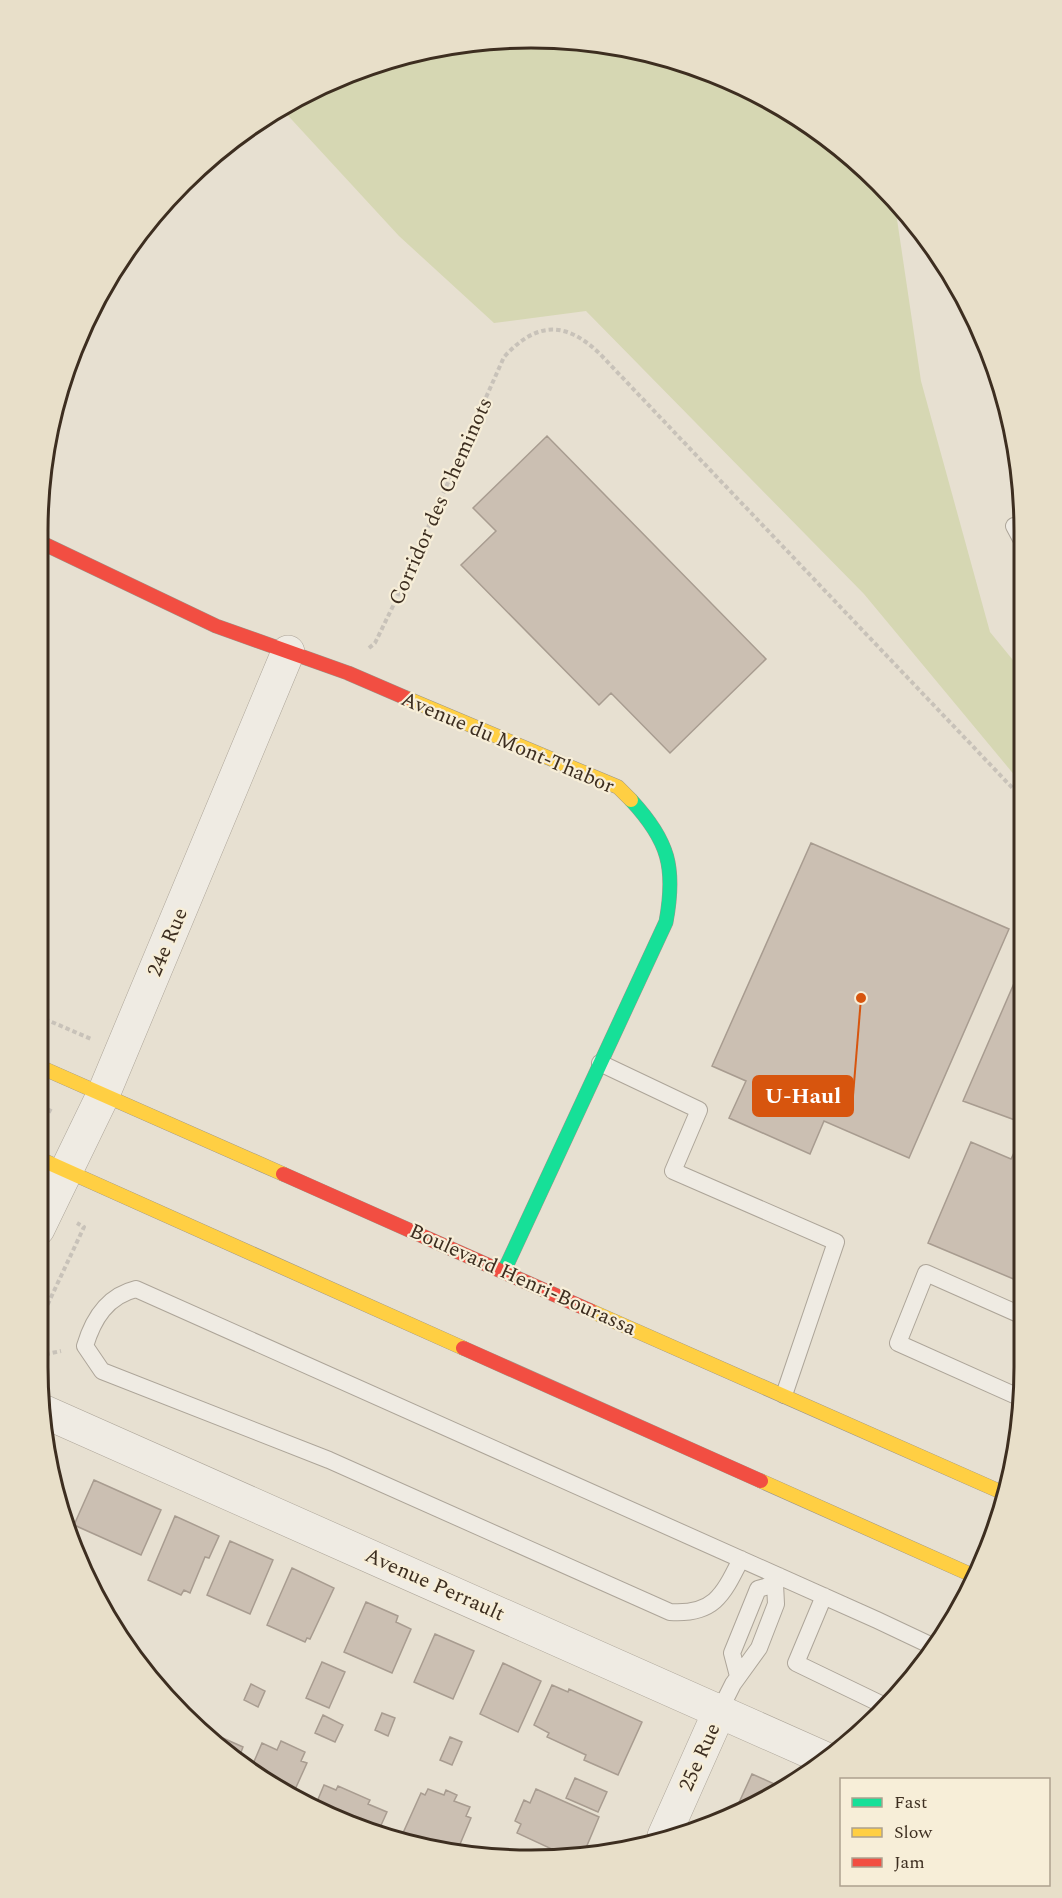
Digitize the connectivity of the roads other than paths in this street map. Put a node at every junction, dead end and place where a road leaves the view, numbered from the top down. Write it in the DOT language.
graph roads {
  1 [pos="48,545"];
  2 [pos="288,652"];
  3 [pos="600,1063"];
  4 [pos="48,1070"];
  5 [pos="103,1095"];
  6 [pos="52,1165"];
  7 [pos="48,1183"];
  8 [pos="504,1271"];
  9 [pos="1014,1312"];
  10 [pos="784,1395"];
  11 [pos="1013,1395"];
  12 [pos="50,1414"];
  13 [pos="998,1491"];
  14 [pos="741,1559"];
  15 [pos="968,1573"];
  16 [pos="777,1580"];
  17 [pos="824,1596"];
  18 [pos="927,1644"];
  19 [pos="738,1676"];
  20 [pos="879,1702"];
  21 [pos="720,1710"];
  22 [pos="818,1755"];
  23 [pos="666,1831"];
  1 -- 2 [label="main road, Avenue du Mont-Thabor"];
  2 -- 3 [label="main road, Avenue du Mont-Thabor"];
  2 -- 5 [label="street, 24e Rue"];
  3 -- 8 [label="main road, Avenue du Mont-Thabor"];
  3 -- 10 [label="lane"];
  4 -- 5 [label="main road, Boulevard Henri-Bourassa"];
  5 -- 6 [label="street, 24e Rue"];
  5 -- 8 [label="main road, Boulevard Henri-Bourassa"];
  6 -- 7 [label="street, 24e Rue"];
  6 -- 15 [label="main road"];
  8 -- 10 [label="main road, Boulevard Henri-Bourassa"];
  9 -- 11 [label="lane"];
  10 -- 13 [label="main road, Boulevard Henri-Bourassa"];
  12 -- 21 [label="street, Avenue Perrault"];
  14 -- 14 [label="lane"];
  14 -- 16 [label="lane"];
  16 -- 17 [label="lane"];
  16 -- 19 [label="lane"];
  16 -- 19 [label="lane"];
  17 -- 18 [label="lane"];
  17 -- 20 [label="lane"];
  19 -- 21 [label="lane"];
  21 -- 22 [label="street, Avenue Perrault"];
  21 -- 23 [label="street, 25e Rue"];
}
